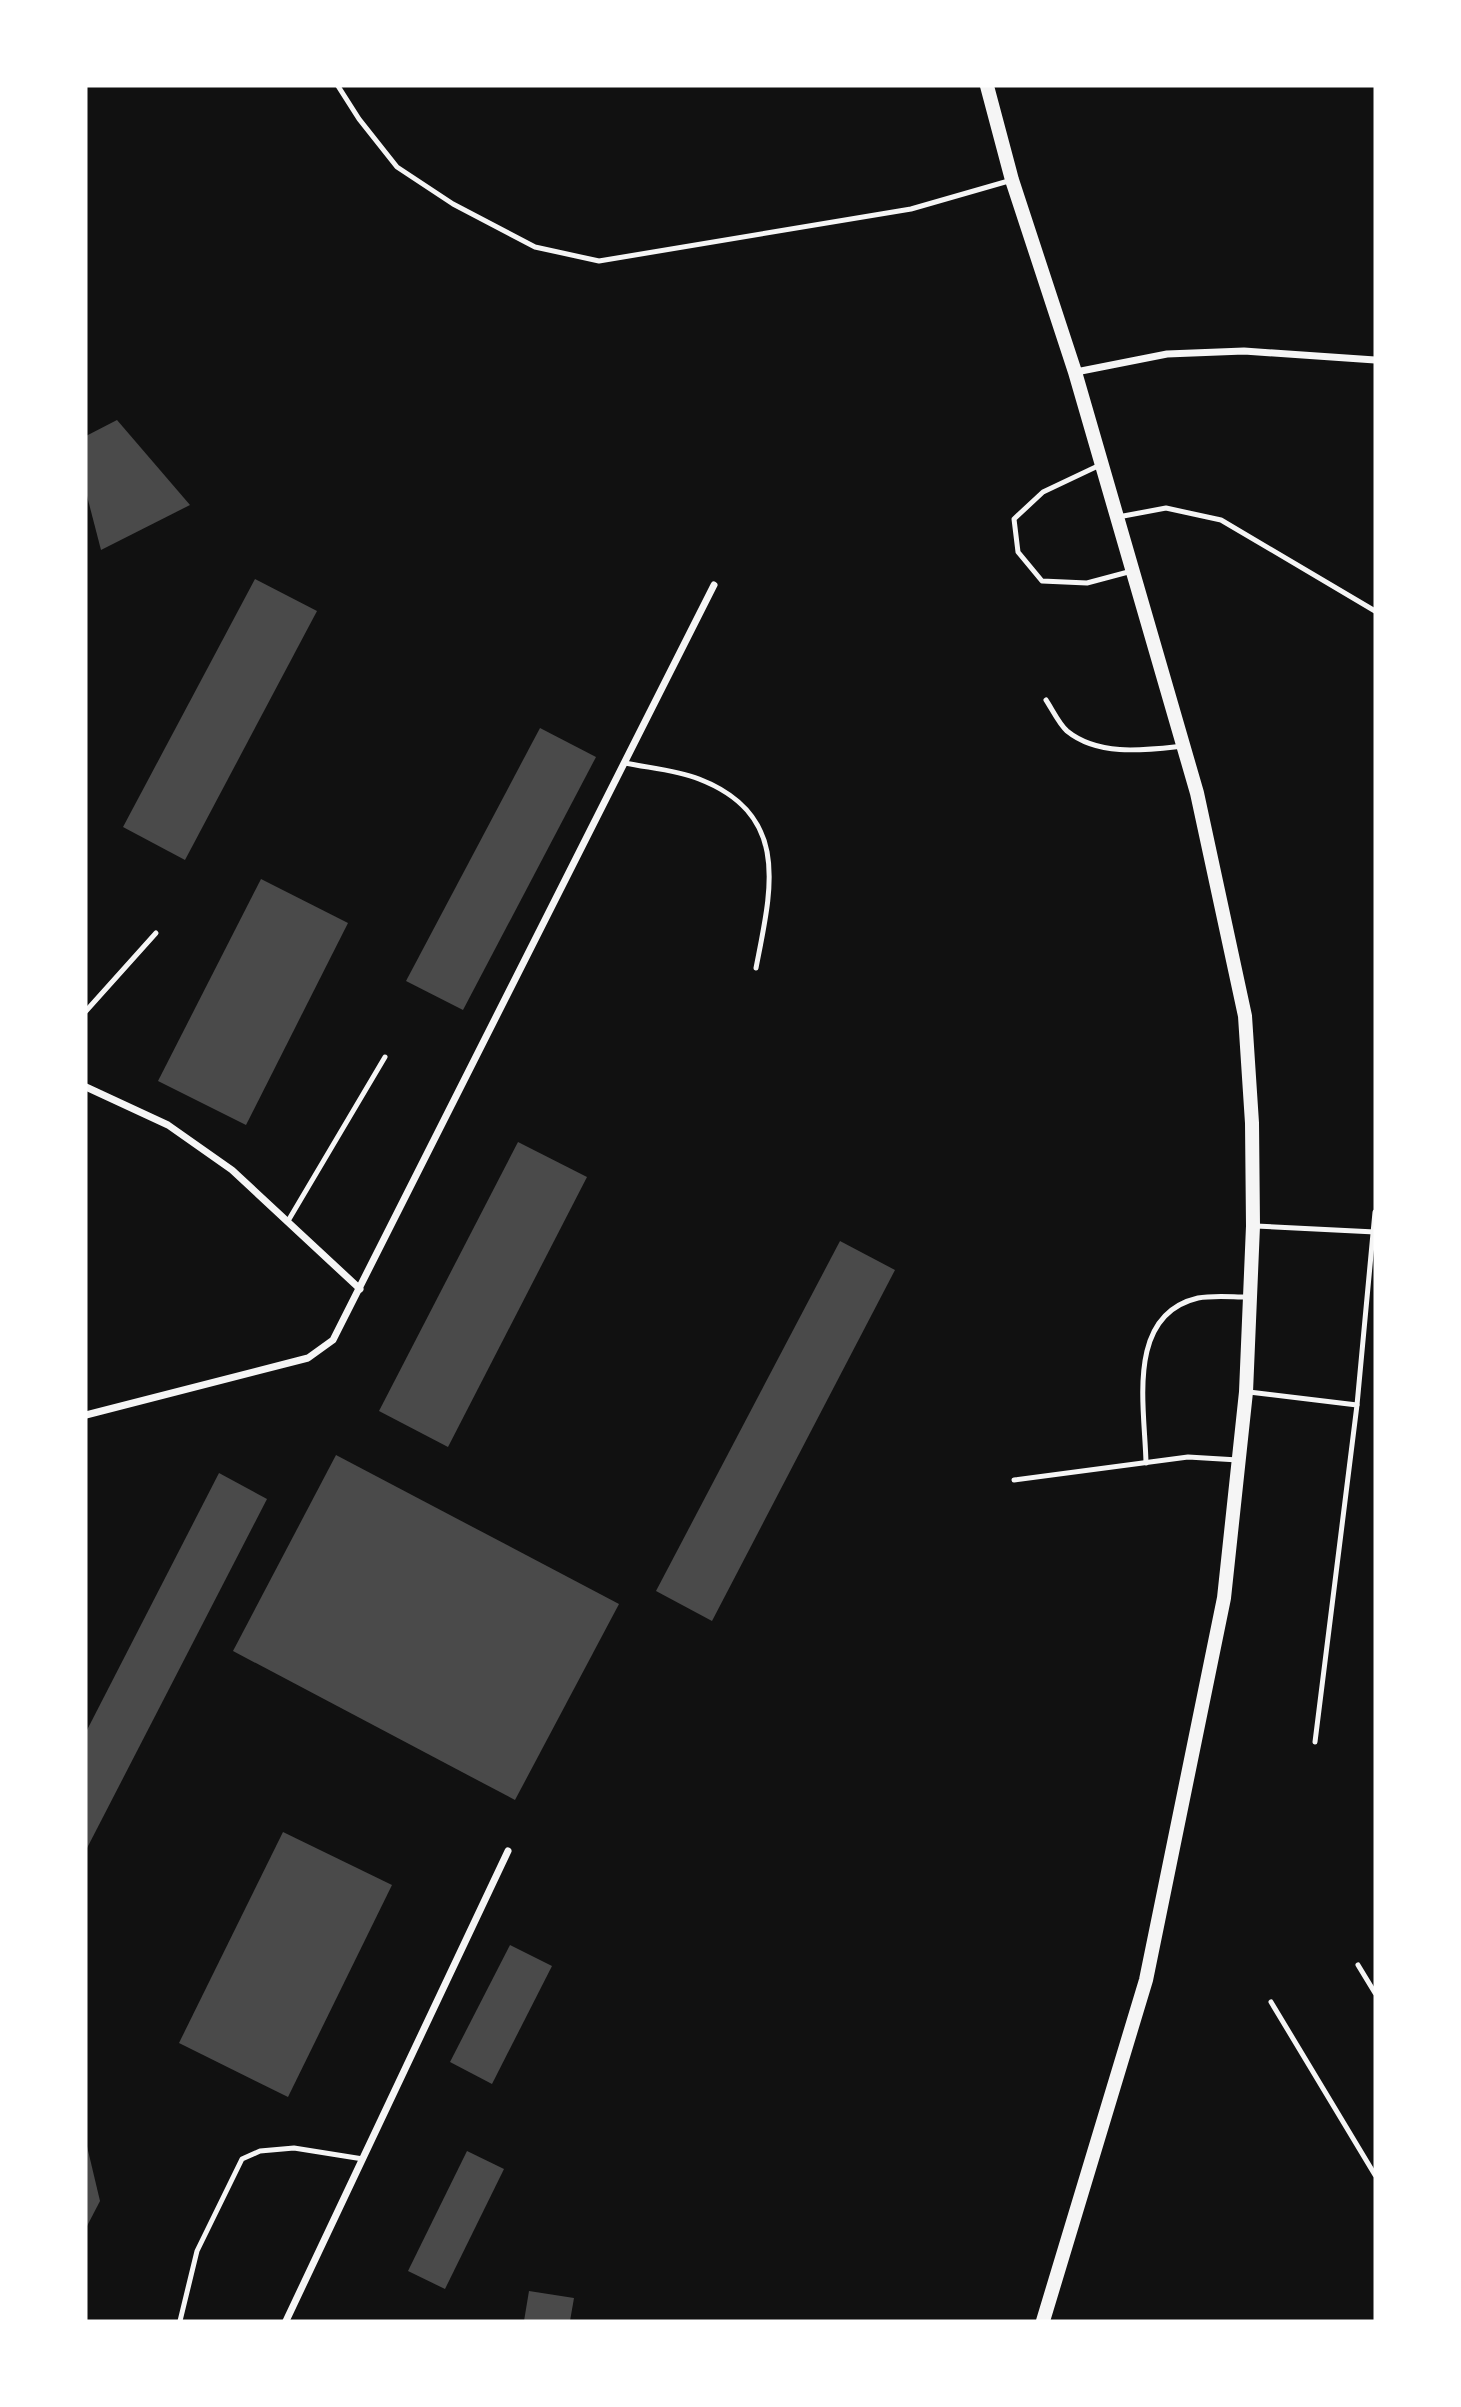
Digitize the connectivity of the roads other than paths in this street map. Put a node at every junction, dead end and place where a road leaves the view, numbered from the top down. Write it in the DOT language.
graph roads {
  1 [pos="338,86"];
  2 [pos="987,86"];
  3 [pos="1012,180"];
  4 [pos="1375,360"];
  5 [pos="1075,372"];
  6 [pos="1100,465"];
  7 [pos="1117,517"];
  8 [pos="1132,571"];
  9 [pos="714,585"];
  10 [pos="1375,611"];
  11 [pos="1046,700"];
  12 [pos="1183,746"];
  13 [pos="625,763"];
  14 [pos="156,933"];
  15 [pos="756,968"];
  16 [pos="86,1011"];
  17 [pos="385,1057"];
  18 [pos="86,1087"];
  19 [pos="1375,1212"];
  20 [pos="288,1221"];
  21 [pos="1253,1226"];
  22 [pos="1375,1232"];
  23 [pos="360,1289"];
  24 [pos="1250,1297"];
  25 [pos="1246,1392"];
  26 [pos="1357,1405"];
  27 [pos="86,1415"];
  28 [pos="1238,1460"];
  29 [pos="1146,1463"];
  30 [pos="1014,1480"];
  31 [pos="1315,1742"];
  32 [pos="508,1851"];
  33 [pos="1357,1965"];
  34 [pos="1375,1993"];
  35 [pos="1271,2002"];
  36 [pos="362,2159"];
  37 [pos="1375,2175"];
  38 [pos="180,2321"];
  39 [pos="286,2321"];
  40 [pos="1044,2321"];
  1 -- 3 [label="lane"];
  2 -- 3 [label="main road"];
  3 -- 5 [label="main road"];
  4 -- 5 [label="street"];
  5 -- 6 [label="main road"];
  6 -- 7 [label="main road"];
  6 -- 8 [label="lane"];
  7 -- 8 [label="main road"];
  7 -- 10 [label="lane"];
  8 -- 12 [label="main road"];
  9 -- 13 [label="street"];
  11 -- 12 [label="lane"];
  12 -- 21 [label="main road"];
  13 -- 15 [label="lane"];
  13 -- 23 [label="street"];
  14 -- 16 [label="lane"];
  17 -- 20 [label="lane"];
  18 -- 20 [label="street"];
  19 -- 22 [label="lane"];
  20 -- 23 [label="street"];
  21 -- 22 [label="lane"];
  21 -- 24 [label="main road"];
  22 -- 26 [label="lane"];
  23 -- 27 [label="street"];
  24 -- 25 [label="main road"];
  24 -- 29 [label="lane"];
  25 -- 26 [label="lane"];
  25 -- 28 [label="main road"];
  26 -- 31 [label="lane"];
  28 -- 29 [label="lane"];
  28 -- 40 [label="main road"];
  29 -- 30 [label="lane"];
  32 -- 36 [label="street"];
  33 -- 34 [label="lane"];
  35 -- 37 [label="lane"];
  36 -- 38 [label="lane"];
  36 -- 39 [label="street"];
}
